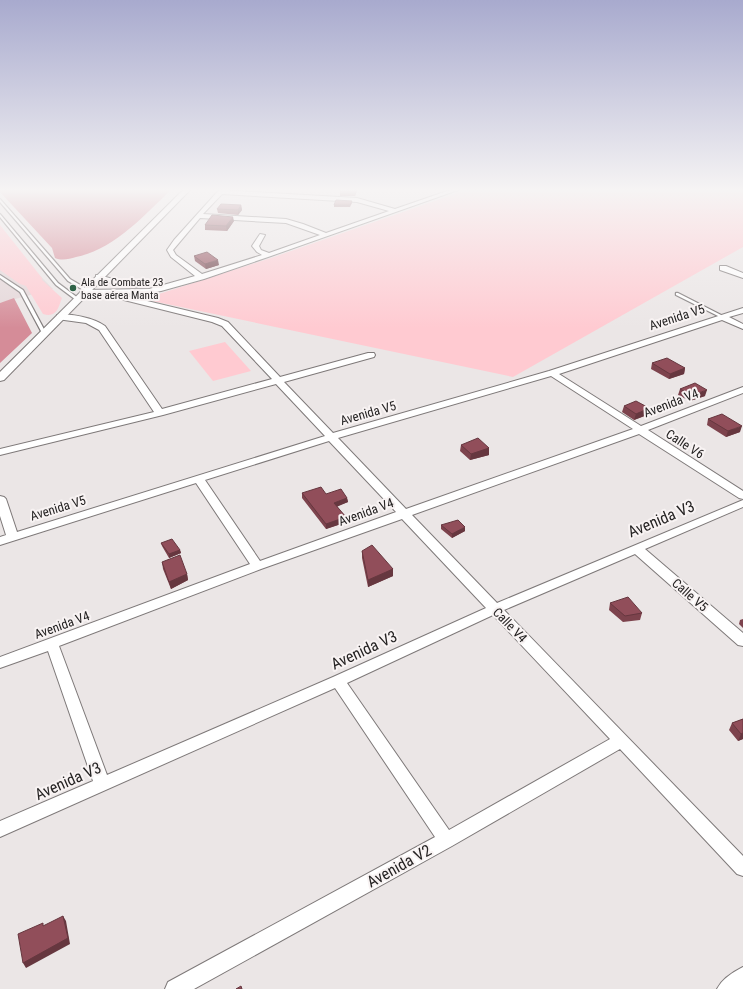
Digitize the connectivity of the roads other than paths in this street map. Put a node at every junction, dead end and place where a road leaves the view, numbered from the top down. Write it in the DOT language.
graph roads {
  1 [pos="17,236"];
  2 [pos="31,236"];
  3 [pos="141,236"];
  4 [pos="181,236"];
  5 [pos="261,236"];
  6 [pos="323,236"];
  7 [pos="269,255"];
  8 [pos="723,268"];
  9 [pos="0,276"];
  10 [pos="743,276"];
  11 [pos="100,277"];
  12 [pos="201,277"];
  13 [pos="183,282"];
  14 [pos="85,291"];
  15 [pos="101,292"];
  16 [pos="677,294"];
  17 [pos="77,299"];
  18 [pos="743,310"];
  19 [pos="60,317"];
  20 [pos="723,317"];
  21 [pos="743,327"];
  22 [pos="44,333"];
  23 [pos="371,355"];
  24 [pos="552,373"];
  25 [pos="0,378"];
  26 [pos="278,381"];
  27 [pos="743,390"];
  28 [pos="160,413"];
  29 [pos="640,430"];
  30 [pos="332,437"];
  31 [pos="0,452"];
  32 [pos="199,480"];
  33 [pos="743,496"];
  34 [pos="0,499"];
  35 [pos="743,503"];
  36 [pos="404,513"];
  37 [pos="13,537"];
  38 [pos="0,541"];
  39 [pos="636,548"];
  40 [pos="257,566"];
  41 [pos="495,610"];
  42 [pos="743,641"];
  43 [pos="52,644"];
  44 [pos="0,662"];
  45 [pos="338,682"];
  46 [pos="622,740"];
  47 [pos="102,784"];
  48 [pos="0,830"];
  49 [pos="446,840"];
  50 [pos="743,868"];
  51 [pos="743,977"];
  52 [pos="175,989"];
  53 [pos="727,989"];
  1 -- 17 [label="lane"];
  2 -- 14 [label="lane"];
  3 -- 11 [label="street"];
  4 -- 12 [label="street"];
  5 -- 7 [label="street"];
  6 -- 7 [label="street"];
  7 -- 12 [label="street"];
  8 -- 10 [label="street"];
  9 -- 22 [label="lane"];
  11 -- 13 [label="street"];
  11 -- 14 [label="street"];
  12 -- 13 [label="street"];
  13 -- 15 [label="street"];
  14 -- 15 [label="street"];
  14 -- 17 [label="street"];
  15 -- 26 [label="street, Calle V4"];
  16 -- 20 [label="lane"];
  17 -- 19 [label="street"];
  18 -- 20 [label="street, Avenida V5"];
  19 -- 22 [label="street"];
  19 -- 28 [label="street"];
  20 -- 21 [label="street"];
  20 -- 24 [label="street, Avenida V5"];
  22 -- 25 [label="street"];
  23 -- 26 [label="street"];
  24 -- 29 [label="street, Calle V6"];
  24 -- 30 [label="street, Avenida V5"];
  26 -- 28 [label="street"];
  26 -- 30 [label="street, Calle V4"];
  27 -- 29 [label="street, Avenida V4"];
  28 -- 31 [label="street"];
  29 -- 33 [label="street, Calle V6"];
  29 -- 36 [label="street, Avenida V4"];
  30 -- 32 [label="street, Avenida V5"];
  30 -- 36 [label="street, Calle V4"];
  32 -- 37 [label="street, Avenida V5"];
  32 -- 40 [label="street"];
  34 -- 37 [label="street"];
  35 -- 39 [label="street, Avenida V3"];
  36 -- 40 [label="street, Avenida V4"];
  36 -- 41 [label="street, Calle V4"];
  37 -- 38 [label="street, Avenida V5"];
  39 -- 41 [label="street, Avenida V3"];
  39 -- 42 [label="street, Calle V5"];
  40 -- 43 [label="street, Avenida V4"];
  41 -- 45 [label="street, Avenida V3"];
  41 -- 46 [label="street, Calle V4"];
  43 -- 44 [label="street, Avenida V4"];
  43 -- 47 [label="street"];
  45 -- 47 [label="street, Avenida V3"];
  45 -- 49 [label="street"];
  46 -- 49 [label="street, Avenida V2"];
  46 -- 50 [label="street, Calle V4"];
  47 -- 48 [label="street, Avenida V3"];
  49 -- 52 [label="street, Avenida V2"];
  51 -- 53 [label="street"];
}
